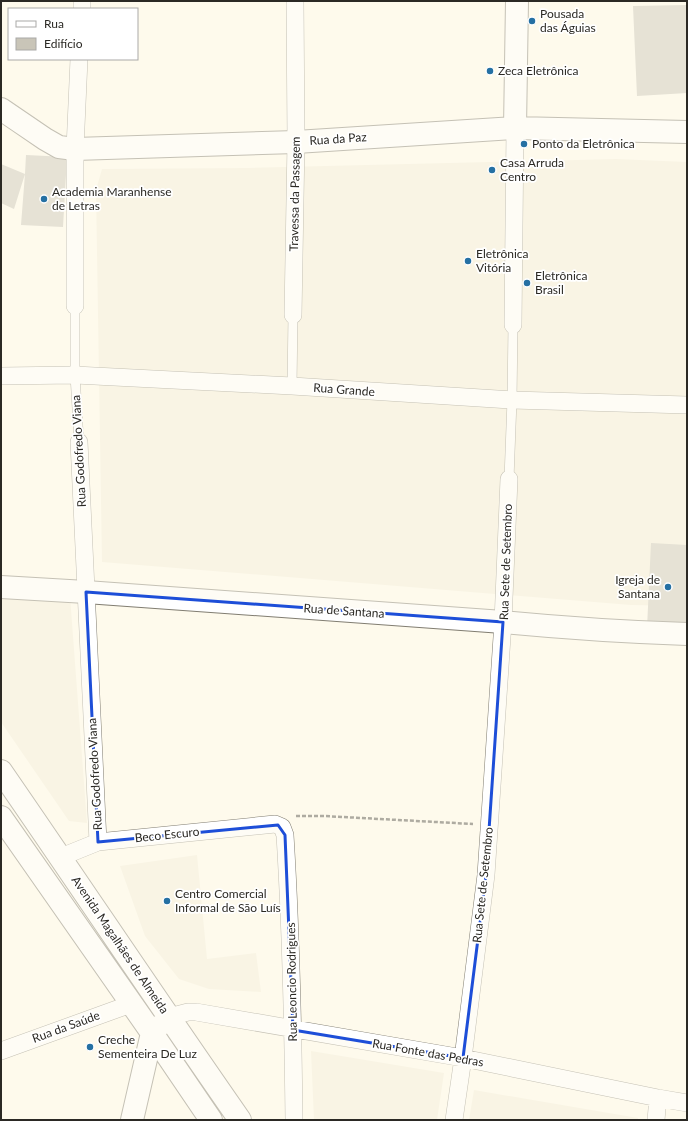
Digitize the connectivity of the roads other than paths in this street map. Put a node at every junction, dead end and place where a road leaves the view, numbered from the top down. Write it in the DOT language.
graph roads {
  1 [pos="296,1"];
  2 [pos="517,1"];
  3 [pos="79,60"];
  4 [pos="1,109"];
  5 [pos="514,128"];
  6 [pos="687,132"];
  7 [pos="296,142"];
  8 [pos="75,149"];
  9 [pos="75,306"];
  10 [pos="293,315"];
  11 [pos="512,325"];
  12 [pos="75,375"];
  13 [pos="1,376"];
  14 [pos="292,386"];
  15 [pos="512,400"];
  16 [pos="687,405"];
  17 [pos="78,442"];
  18 [pos="509,479"];
  19 [pos="1,587"];
  20 [pos="86,592"];
  21 [pos="503,622"];
  22 [pos="687,634"];
  23 [pos="1,771"];
  24 [pos="1,817"];
  25 [pos="275,824"];
  26 [pos="9,839"];
  27 [pos="98,842"];
  28 [pos="61,857"];
  29 [pos="131,1004"];
  30 [pos="169,1017"];
  31 [pos="293,1030"];
  32 [pos="152,1033"];
  33 [pos="1,1051"];
  34 [pos="463,1058"];
  35 [pos="658,1098"];
  36 [pos="687,1103"];
  37 [pos="132,1120"];
  38 [pos="211,1120"];
  39 [pos="240,1120"];
  40 [pos="294,1120"];
  41 [pos="454,1120"];
  42 [pos="656,1120"];
  1 -- 7 [label="street, Travessa da Passagem"];
  2 -- 5 [label="main road, Rua Sete de Setembro"];
  3 -- 8 [label="street, Rua Godofredo Viana"];
  4 -- 8 [label="main road, Rua da Paz"];
  5 -- 6 [label="main road, Rua da Paz"];
  5 -- 7 [label="main road, Rua da Paz"];
  5 -- 11 [label="street, Rua Sete de Setembro"];
  7 -- 8 [label="main road, Rua da Paz"];
  7 -- 10 [label="street, Travessa da Passagem"];
  8 -- 9 [label="street, Rua Godofredo Viana"];
  9 -- 12 [label="lane, Rua Godofredo Viana"];
  10 -- 14 [label="lane, Travessa da Passagem"];
  11 -- 15 [label="lane, Rua Sete de Setembro"];
  12 -- 13 [label="street, Rua Grande"];
  12 -- 14 [label="street, Rua Grande"];
  12 -- 17 [label="lane, Rua Godofredo Viana"];
  14 -- 15 [label="street, Rua Grande"];
  15 -- 16 [label="street, Rua Grande"];
  15 -- 18 [label="lane, Rua Sete de Setembro"];
  17 -- 20 [label="street, Rua Godofredo Viana"];
  18 -- 21 [label="street, Rua Sete de Setembro"];
  19 -- 20 [label="main road, Rua de Santana"];
  20 -- 21 [label="main road, Rua de Santana"];
  20 -- 27 [label="street, Rua Godofredo Viana"];
  21 -- 22 [label="main road, Rua de Santana"];
  21 -- 34 [label="street, Rua Sete de Setembro"];
  23 -- 28 [label="main road, Avenida Magalhães de Almeida"];
  24 -- 26 [label="main road, Avenida Magalhães de Almeida"];
  25 -- 27 [label="street, Beco Escuro"];
  25 -- 31 [label="street, Rua Leoncio Rodrigues"];
  26 -- 29 [label="main road, Avenida Magalhães de Almeida"];
  27 -- 28 [label="street, Beco Escuro"];
  28 -- 30 [label="main road, Avenida Magalhães de Almeida"];
  29 -- 32 [label="main road, Avenida Magalhães de Almeida"];
  29 -- 33 [label="street, Rua da Saúde"];
  30 -- 31 [label="street, Rua Fonte das Pedras"];
  30 -- 32 [label="main road"];
  30 -- 39 [label="main road, Avenida Magalhães de Almeida"];
  31 -- 34 [label="street, Rua Fonte das Pedras"];
  31 -- 40 [label="street, Rua Leoncio Rodrigues"];
  32 -- 37 [label="main road"];
  32 -- 38 [label="main road, Avenida Magalhães de Almeida"];
  34 -- 35 [label="street, Rua Fonte das Pedras"];
  34 -- 41 [label="street, Rua Sete de Setembro"];
  35 -- 36 [label="street, Rua Fonte das Pedras"];
  35 -- 42 [label="street"];
}
